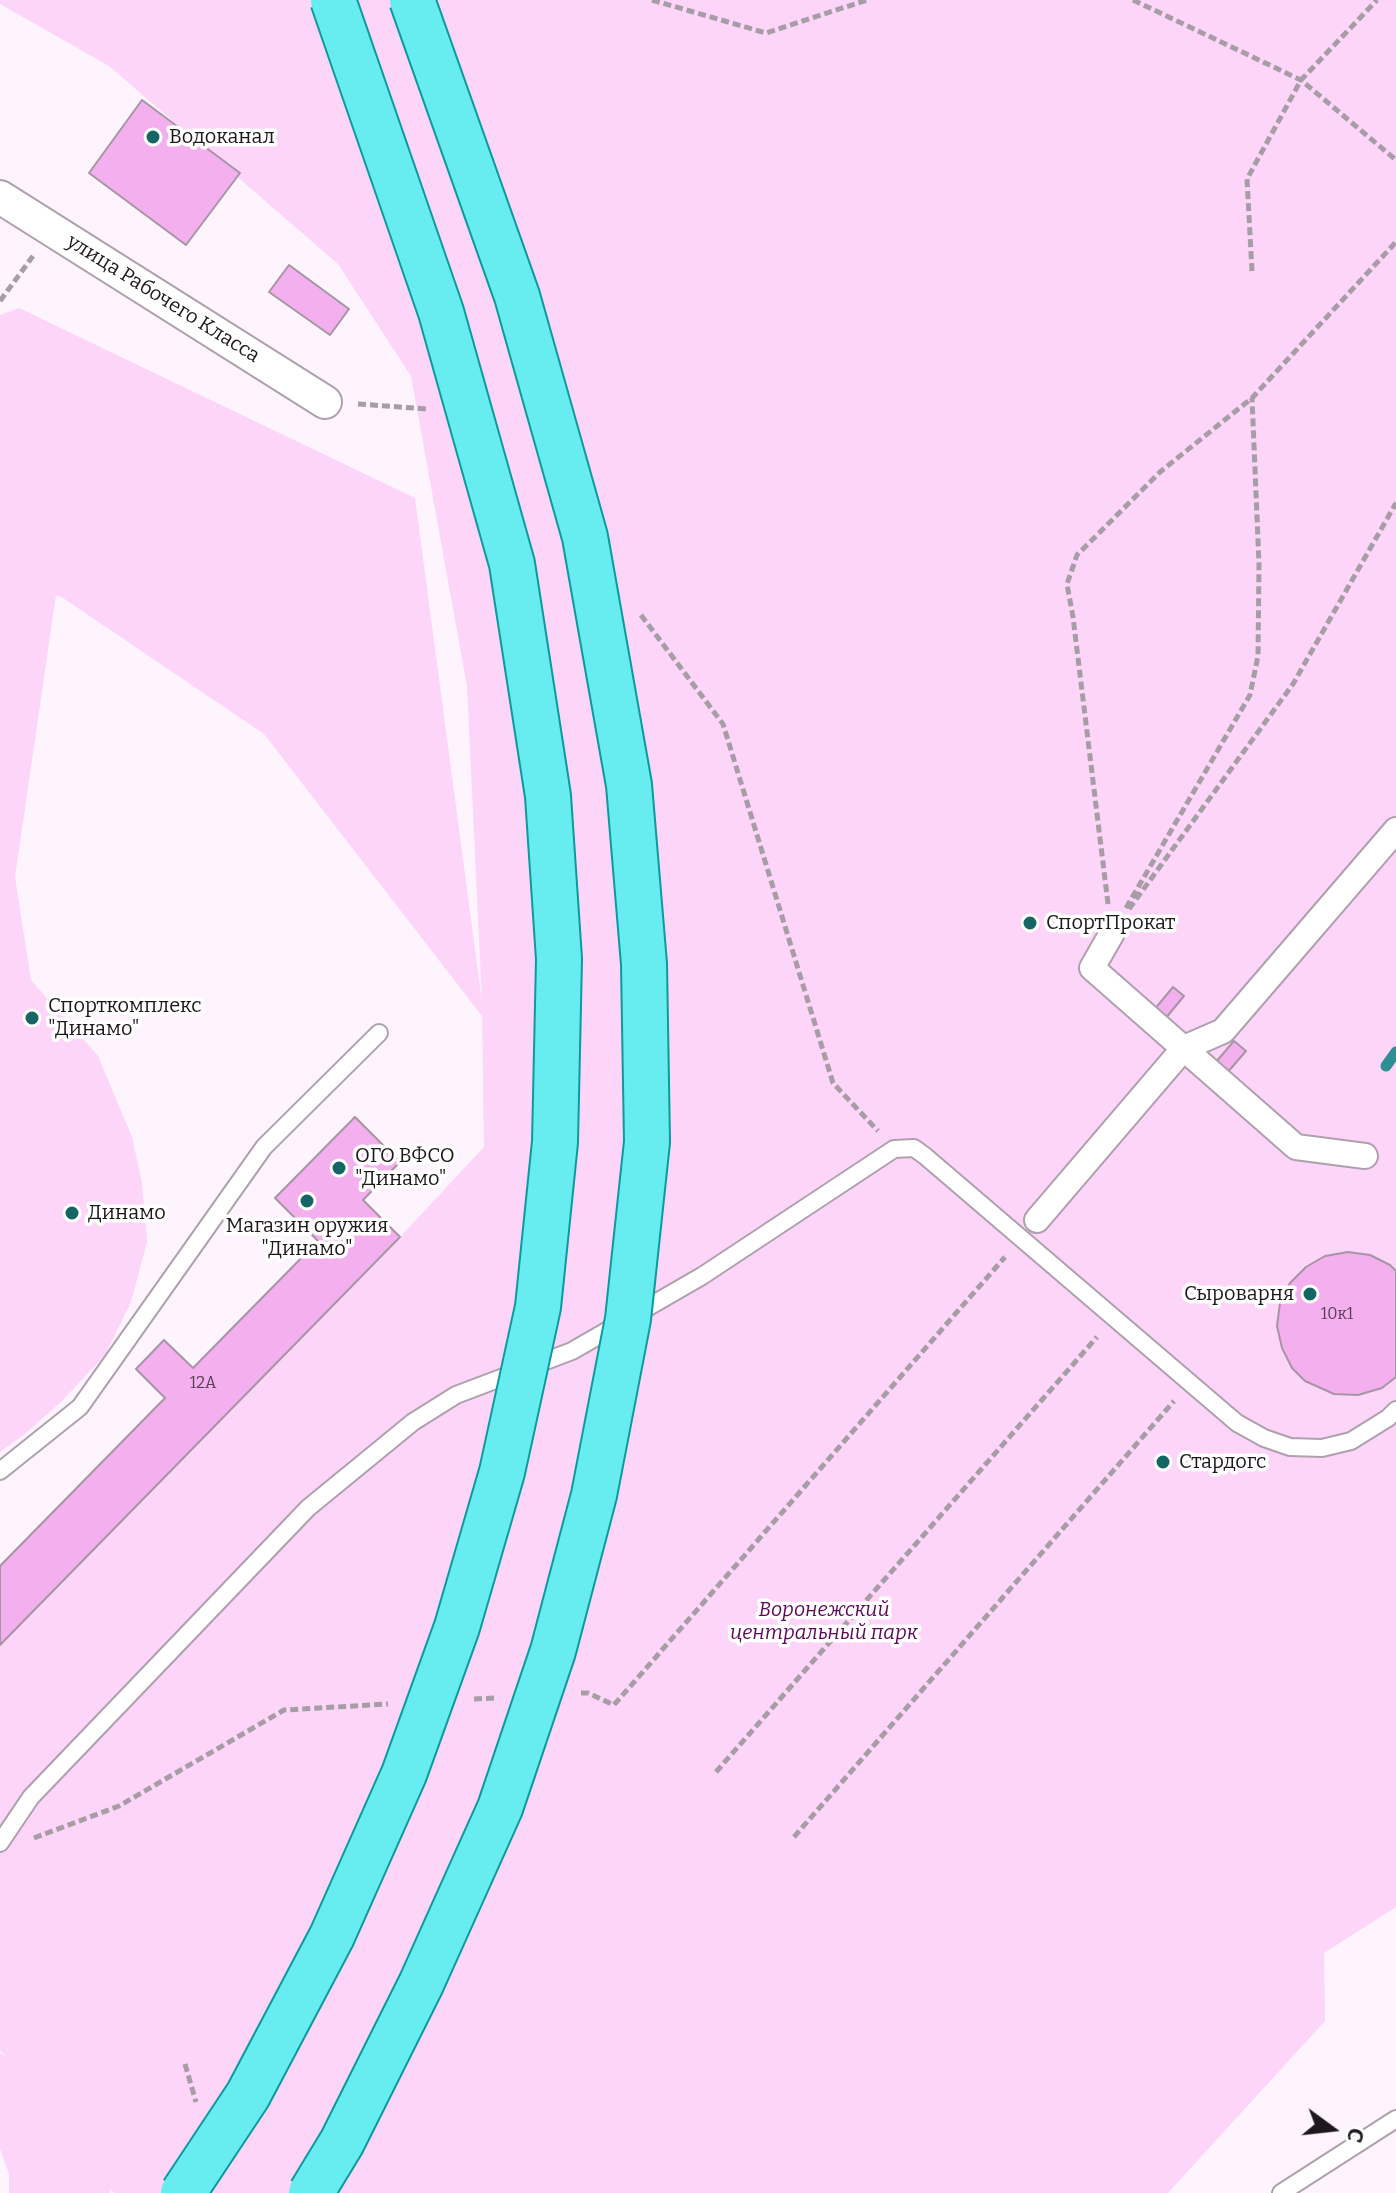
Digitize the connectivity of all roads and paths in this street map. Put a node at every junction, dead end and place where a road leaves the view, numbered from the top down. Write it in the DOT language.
graph roads {
  1 [pos="333,0"];
  2 [pos="412,0"];
  3 [pos="652,0"];
  4 [pos="867,0"];
  5 [pos="1133,0"];
  6 [pos="1377,0"];
  7 [pos="1301,80"];
  8 [pos="1396,160"];
  9 [pos="0,197"];
  10 [pos="53,229"];
  11 [pos="1396,242"];
  12 [pos="1252,271"];
  13 [pos="0,301"];
  14 [pos="1252,398"];
  15 [pos="325,402"];
  16 [pos="1396,503"];
  17 [pos="1396,830"];
  18 [pos="1112,933"];
  19 [pos="379,1033"];
  20 [pos="1184,1048"];
  21 [pos="1365,1156"];
  22 [pos="1029,1229"];
  23 [pos="1114,1318"];
  24 [pos="1190,1383"];
  25 [pos="1396,1410"];
  26 [pos="0,1471"];
  27 [pos="614,1705"];
  28 [pos="284,1710"];
  29 [pos="716,1772"];
  30 [pos="794,1837"];
  31 [pos="30,1840"];
  32 [pos="0,1843"];
  33 [pos="1396,2119"];
  34 [pos="1299,2188"];
  35 [pos="183,2193"];
  36 [pos="311,2193"];
  37 [pos="1281,2193"];
  1 -- 35 [label="main road, bridge"];
  2 -- 36 [label="main road, bridge"];
  3 -- 4 [label="path"];
  5 -- 7 [label="path"];
  6 -- 7 [label="path"];
  7 -- 8 [label="path"];
  7 -- 12 [label="path"];
  9 -- 10 [label="street, улица Рабочего Класса"];
  10 -- 13 [label="path"];
  10 -- 15 [label="street, улица Рабочего Класса"];
  11 -- 14 [label="path"];
  14 -- 18 [label="path"];
  14 -- 18 [label="path"];
  16 -- 18 [label="path"];
  17 -- 20 [label="street"];
  18 -- 20 [label="street"];
  19 -- 26 [label="lane"];
  20 -- 21 [label="street"];
  20 -- 22 [label="street"];
  22 -- 23 [label="lane"];
  22 -- 27 [label="path"];
  22 -- 32 [label="lane"];
  23 -- 24 [label="lane"];
  23 -- 29 [label="path"];
  24 -- 25 [label="lane"];
  24 -- 30 [label="path"];
  28 -- 31 [label="path"];
  33 -- 34 [label="lane"];
  34 -- 37 [label="lane"];
}
